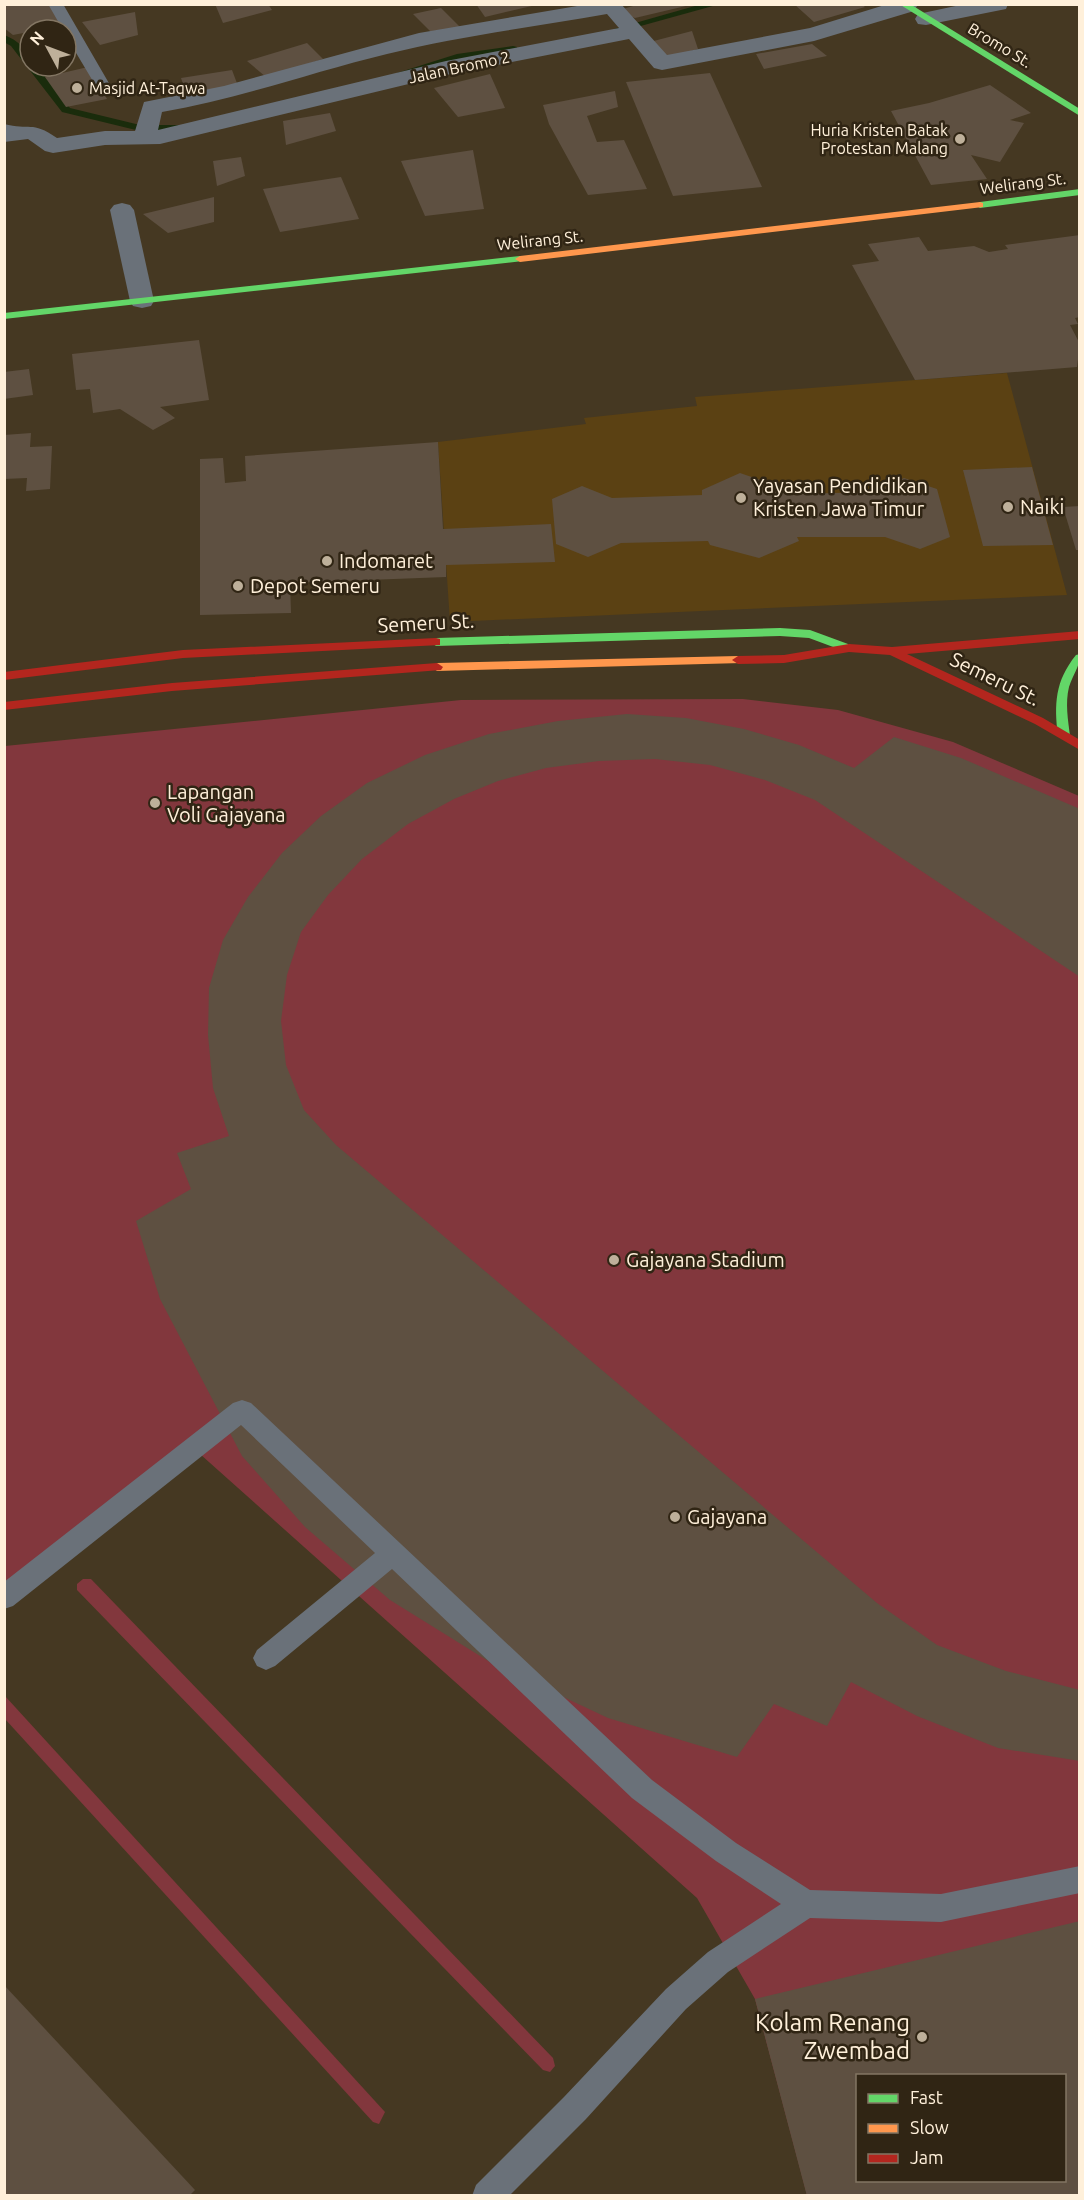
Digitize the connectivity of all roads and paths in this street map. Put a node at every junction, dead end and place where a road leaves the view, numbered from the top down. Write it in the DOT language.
graph roads {
  1 [pos="55,4"];
  2 [pos="998,4"];
  3 [pos="904,5"];
  4 [pos="622,19"];
  5 [pos="926,20"];
  6 [pos="102,85"];
  7 [pos="1080,113"];
  8 [pos="4,131"];
  9 [pos="146,131"];
  10 [pos="1080,192"];
  11 [pos="122,210"];
  12 [pos="142,301"];
  13 [pos="4,316"];
  14 [pos="1080,635"];
  15 [pos="849,648"];
  16 [pos="892,651"];
  17 [pos="1080,658"];
  18 [pos="4,676"];
  19 [pos="4,706"];
  20 [pos="1064,736"];
  21 [pos="1080,746"];
  22 [pos="392,1554"];
  23 [pos="4,1598"];
  24 [pos="266,1658"];
  25 [pos="1080,1879"];
  26 [pos="806,1904"];
  27 [pos="487,2196"];
  1 -- 6 [label="lane"];
  2 -- 5 [label="street"];
  3 -- 4 [label="street"];
  3 -- 5 [label="main road, Bromo St."];
  4 -- 9 [label="street, Jalan Bromo 2"];
  4 -- 9 [label="street"];
  5 -- 7 [label="main road, Bromo St."];
  8 -- 9 [label="street, Jalan Bromo 2"];
  10 -- 12 [label="main road, Welirang St."];
  11 -- 12 [label="street"];
  12 -- 13 [label="main road, Welirang St."];
  14 -- 16 [label="main road, Semeru St."];
  15 -- 16 [label="main road, Semeru St."];
  15 -- 18 [label="main road, Semeru St."];
  15 -- 19 [label="main road, Semeru St."];
  16 -- 20 [label="main road, Semeru St."];
  17 -- 20 [label="main road"];
  20 -- 21 [label="main road, Semeru St."];
  22 -- 23 [label="lane"];
  22 -- 24 [label="lane"];
  22 -- 26 [label="lane"];
  25 -- 26 [label="lane"];
  26 -- 27 [label="lane"];
}
